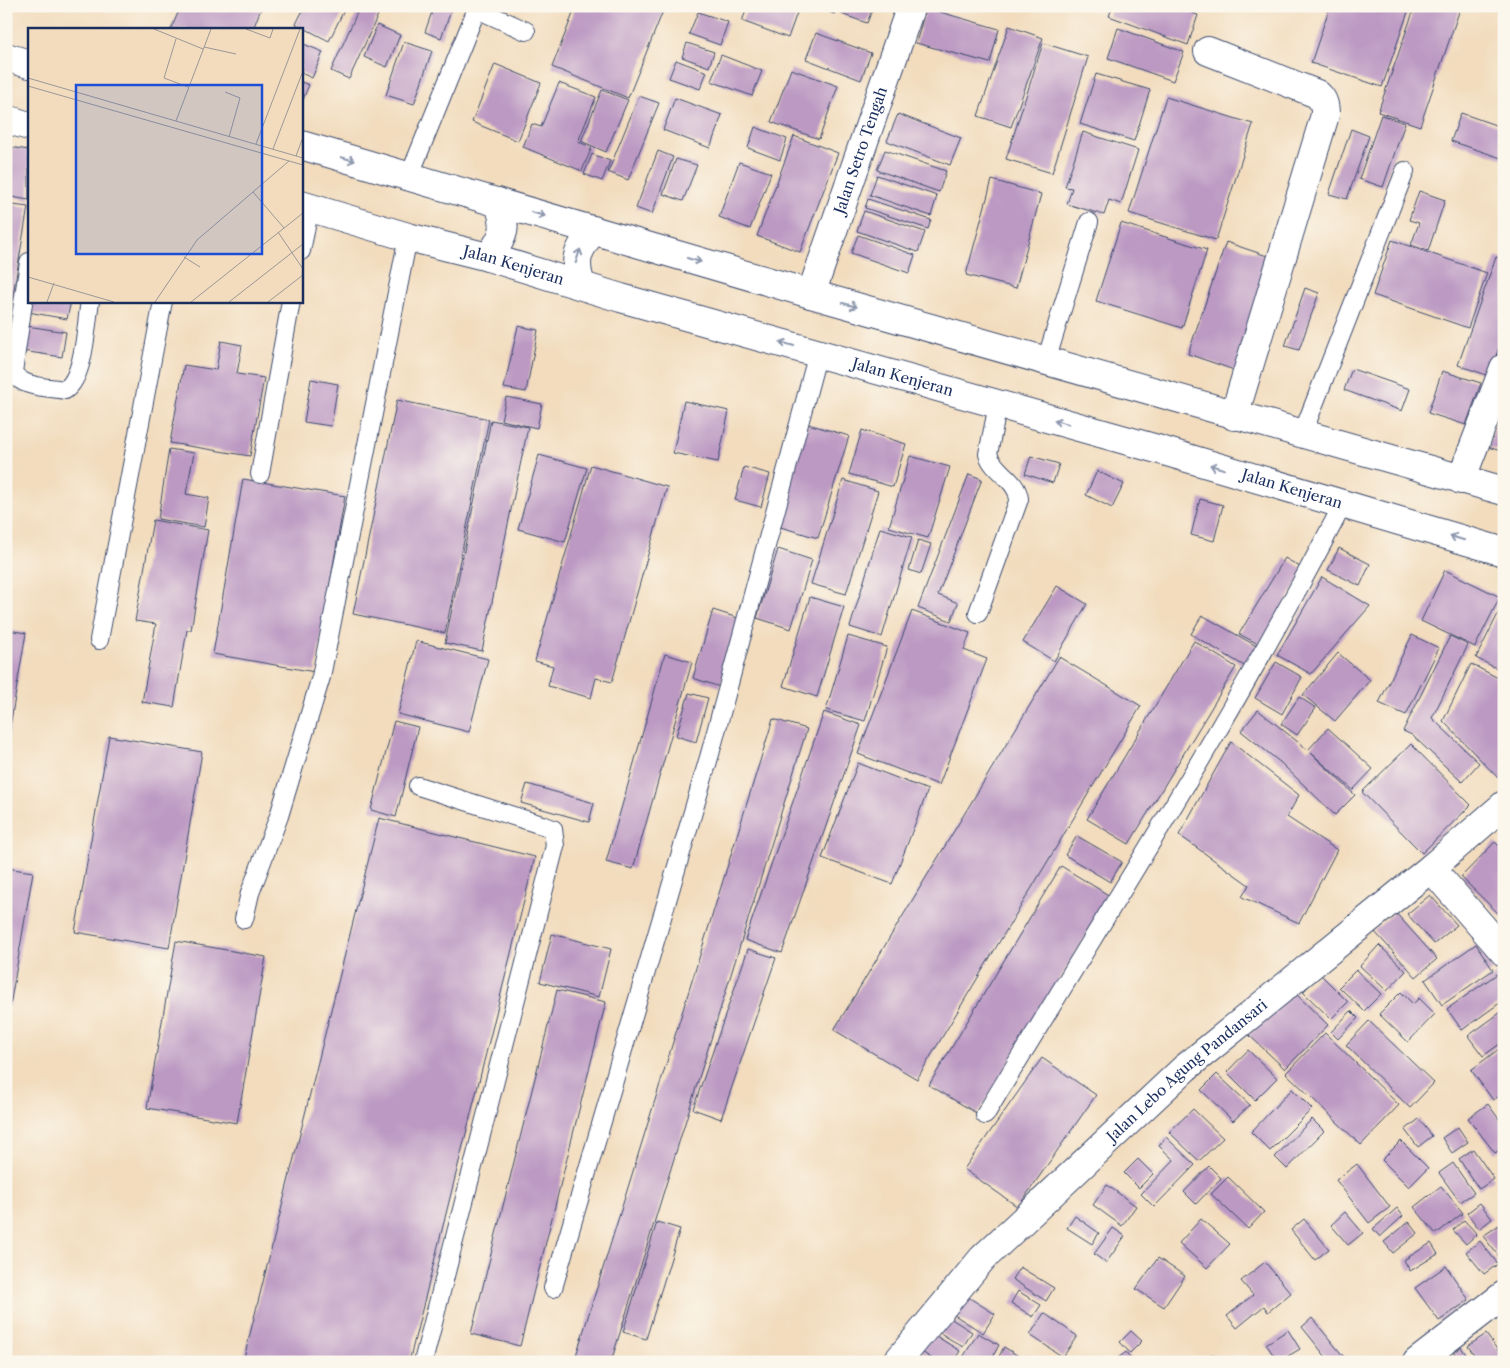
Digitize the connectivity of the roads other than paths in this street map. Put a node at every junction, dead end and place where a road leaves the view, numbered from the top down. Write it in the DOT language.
graph roads {
  1 [pos="477,7"];
  2 [pos="905,8"];
  3 [pos="526,31"];
  4 [pos="1208,50"];
  5 [pos="6,57"];
  6 [pos="28,64"];
  7 [pos="6,119"];
  8 [pos="28,126"];
  9 [pos="302,145"];
  10 [pos="1405,171"];
  11 [pos="409,177"];
  12 [pos="498,202"];
  13 [pos="306,206"];
  14 [pos="1089,222"];
  15 [pos="593,230"];
  16 [pos="408,237"];
  17 [pos="302,243"];
  18 [pos="488,257"];
  19 [pos="28,269"];
  20 [pos="581,285"];
  21 [pos="811,294"];
  22 [pos="90,302"];
  23 [pos="163,302"];
  24 [pos="291,302"];
  25 [pos="818,353"];
  26 [pos="1046,361"];
  27 [pos="1504,368"];
  28 [pos="998,405"];
  29 [pos="1234,416"];
  30 [pos="1302,435"];
  31 [pos="260,474"];
  32 [pos="1460,480"];
  33 [pos="1504,491"];
  34 [pos="1343,504"];
  35 [pos="1504,552"];
  36 [pos="978,613"];
  37 [pos="98,640"];
  38 [pos="418,786"];
  39 [pos="1504,805"];
  40 [pos="1431,868"];
  41 [pos="244,919"];
  42 [pos="1504,952"];
  43 [pos="985,1115"];
  44 [pos="553,1288"];
  45 [pos="1504,1295"];
  46 [pos="423,1362"];
  47 [pos="897,1362"];
  48 [pos="1417,1362"];
  1 -- 3 [label="lane"];
  1 -- 11 [label="lane"];
  2 -- 21 [label="main road, Jalan Setro Tengah"];
  4 -- 29 [label="main road"];
  5 -- 6 [label="main road"];
  7 -- 8 [label="main road"];
  9 -- 11 [label="main road, one-way"];
  10 -- 30 [label="lane"];
  11 -- 12 [label="main road"];
  12 -- 15 [label="main road, one-way"];
  12 -- 18 [label="main road"];
  13 -- 16 [label="main road, Jalan Kenjeran"];
  13 -- 17 [label="lane"];
  14 -- 26 [label="lane"];
  20 -- 15 [label="main road, one-way"];
  15 -- 21 [label="main road, one-way"];
  16 -- 18 [label="main road, Jalan Kenjeran"];
  16 -- 41 [label="lane"];
  18 -- 20 [label="main road, Jalan Kenjeran"];
  19 -- 22 [label="lane"];
  25 -- 20 [label="main road, Jalan Kenjeran, one-way"];
  21 -- 26 [label="main road, one-way"];
  23 -- 37 [label="lane"];
  24 -- 31 [label="lane"];
  25 -- 28 [label="main road, Jalan Kenjeran"];
  25 -- 44 [label="lane"];
  26 -- 29 [label="main road"];
  27 -- 32 [label="main road"];
  34 -- 28 [label="main road, Jalan Kenjeran, one-way"];
  28 -- 36 [label="lane"];
  29 -- 30 [label="main road"];
  30 -- 32 [label="main road"];
  32 -- 33 [label="main road"];
  35 -- 34 [label="main road, Jalan Kenjeran, one-way"];
  34 -- 43 [label="lane"];
  38 -- 46 [label="lane"];
  39 -- 40 [label="main road, Jalan Lebo Agung Pandansari"];
  40 -- 42 [label="main road"];
  40 -- 47 [label="main road, Jalan Lebo Agung Pandansari"];
  45 -- 48 [label="main road"];
}
